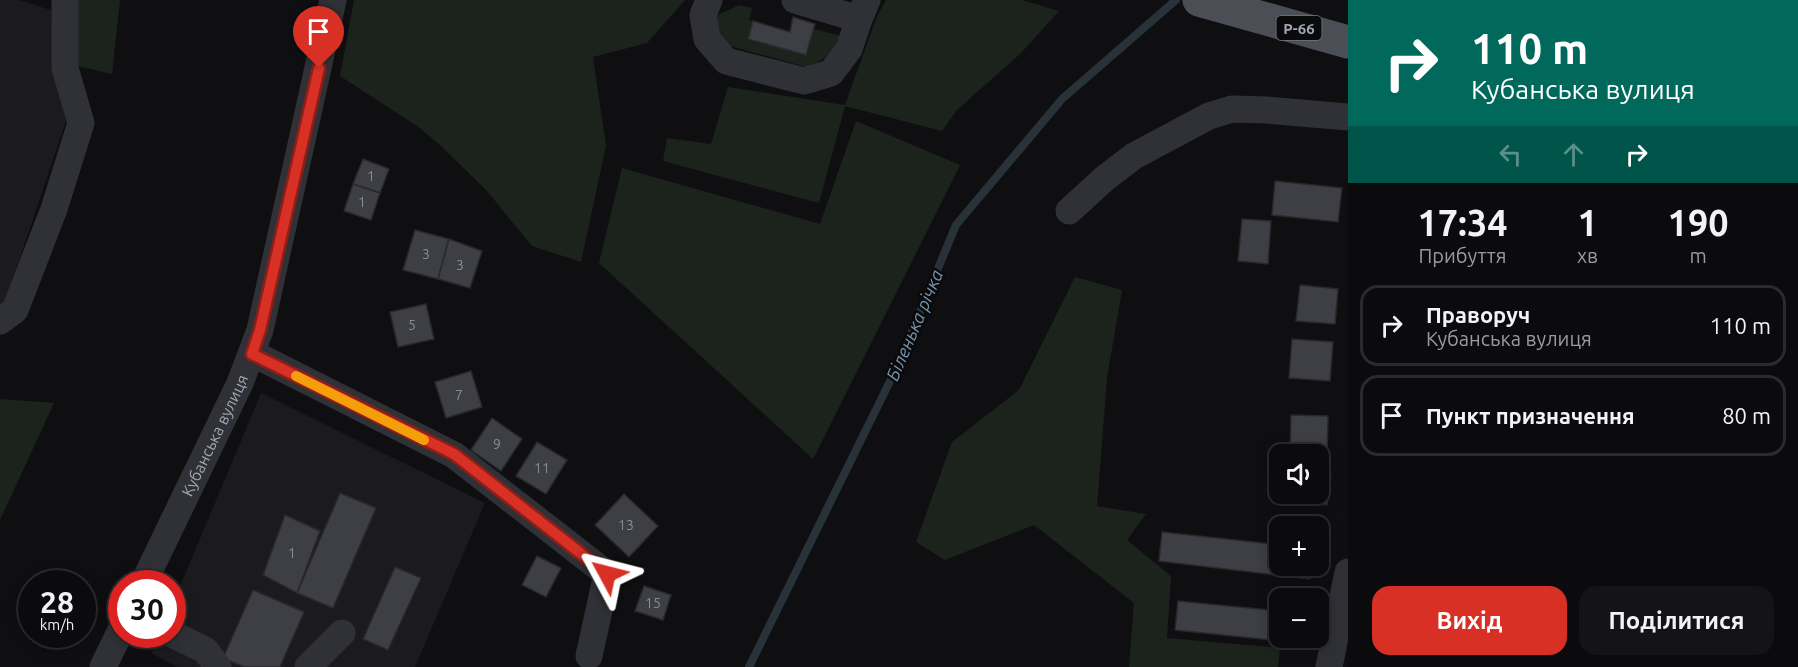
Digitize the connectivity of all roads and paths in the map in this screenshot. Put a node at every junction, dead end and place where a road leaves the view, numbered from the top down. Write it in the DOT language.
graph roads {
  1 [pos="65,0"];
  2 [pos="333,0"];
  3 [pos="709,0"];
  4 [pos="795,0"];
  5 [pos="1199,0"];
  6 [pos="863,9"];
  7 [pos="1348,42"];
  8 [pos="1348,117"];
  9 [pos="1069,211"];
  10 [pos="0,321"];
  11 [pos="252,354"];
  12 [pos="150,570"];
  13 [pos="1348,572"];
  14 [pos="342,633"];
  15 [pos="186,641"];
  16 [pos="113,648"];
  17 [pos="589,656"];
  18 [pos="104,667"];
  19 [pos="218,667"];
  20 [pos="308,667"];
  21 [pos="1329,667"];
  1 -- 10 [label="street"];
  2 -- 11 [label="street, Кубанська вулиця"];
  3 -- 6 [label="street"];
  4 -- 6 [label="street"];
  5 -- 7 [label="main road, Р-66"];
  8 -- 9 [label="street"];
  11 -- 12 [label="street, Кубанська вулиця"];
  11 -- 17 [label="street"];
  13 -- 21 [label="street"];
  14 -- 20 [label="street"];
  15 -- 19 [label="street"];
  16 -- 18 [label="street"];
}
